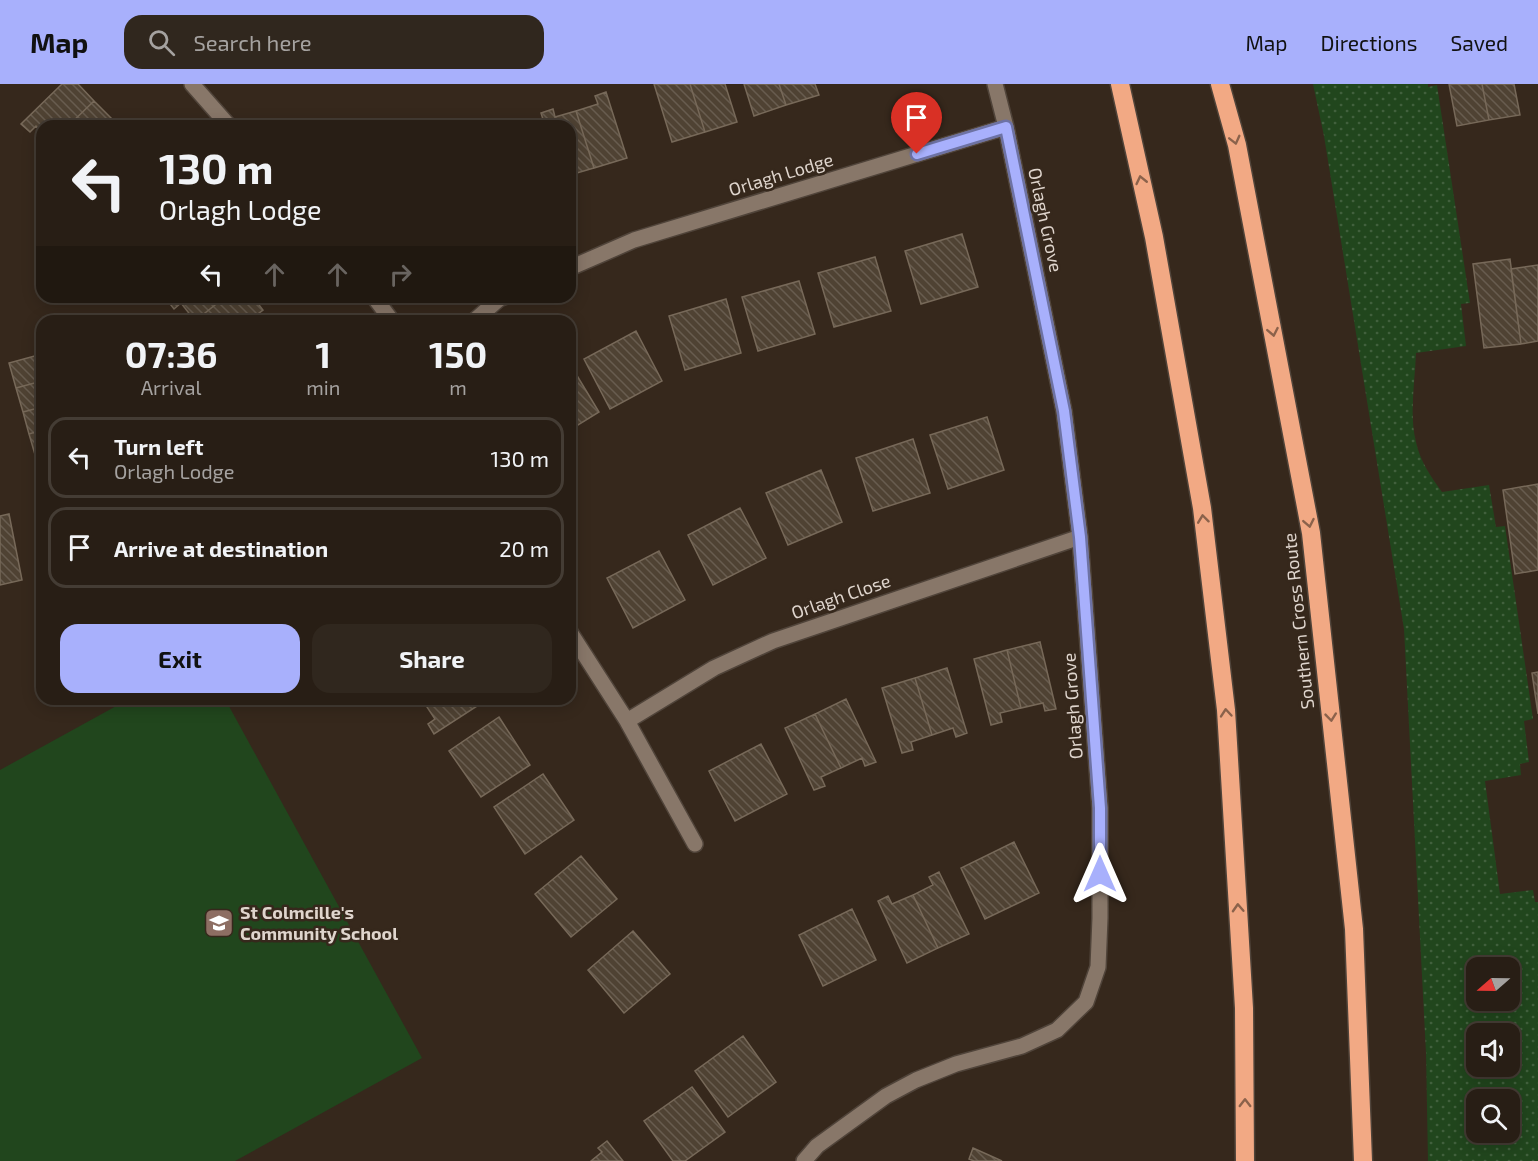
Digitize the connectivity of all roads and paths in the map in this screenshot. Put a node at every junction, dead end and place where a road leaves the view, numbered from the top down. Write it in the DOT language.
graph roads {
  1 [pos="192,84"];
  2 [pos="995,84"];
  3 [pos="1120,84"];
  4 [pos="1220,84"];
  5 [pos="224,120"];
  6 [pos="1006,127"];
  7 [pos="576,265"];
  8 [pos="494,303"];
  9 [pos="481,315"];
  10 [pos="1080,537"];
  11 [pos="576,641"];
  12 [pos="627,721"];
  13 [pos="695,844"];
  14 [pos="804,1161"];
  15 [pos="1245,1161"];
  16 [pos="1363,1161"];
  1 -- 5 [label="street"];
  2 -- 6 [label="street, Orlagh Grove"];
  15 -- 3 [label="highway, one-way"];
  4 -- 16 [label="highway, Southern Cross Route, one-way"];
  6 -- 7 [label="street, Orlagh Lodge"];
  6 -- 10 [label="street, Orlagh Grove"];
  8 -- 9 [label="street"];
  10 -- 12 [label="street, Orlagh Close"];
  10 -- 14 [label="street, Orlagh Grove"];
  11 -- 12 [label="street"];
  12 -- 13 [label="street"];
}
